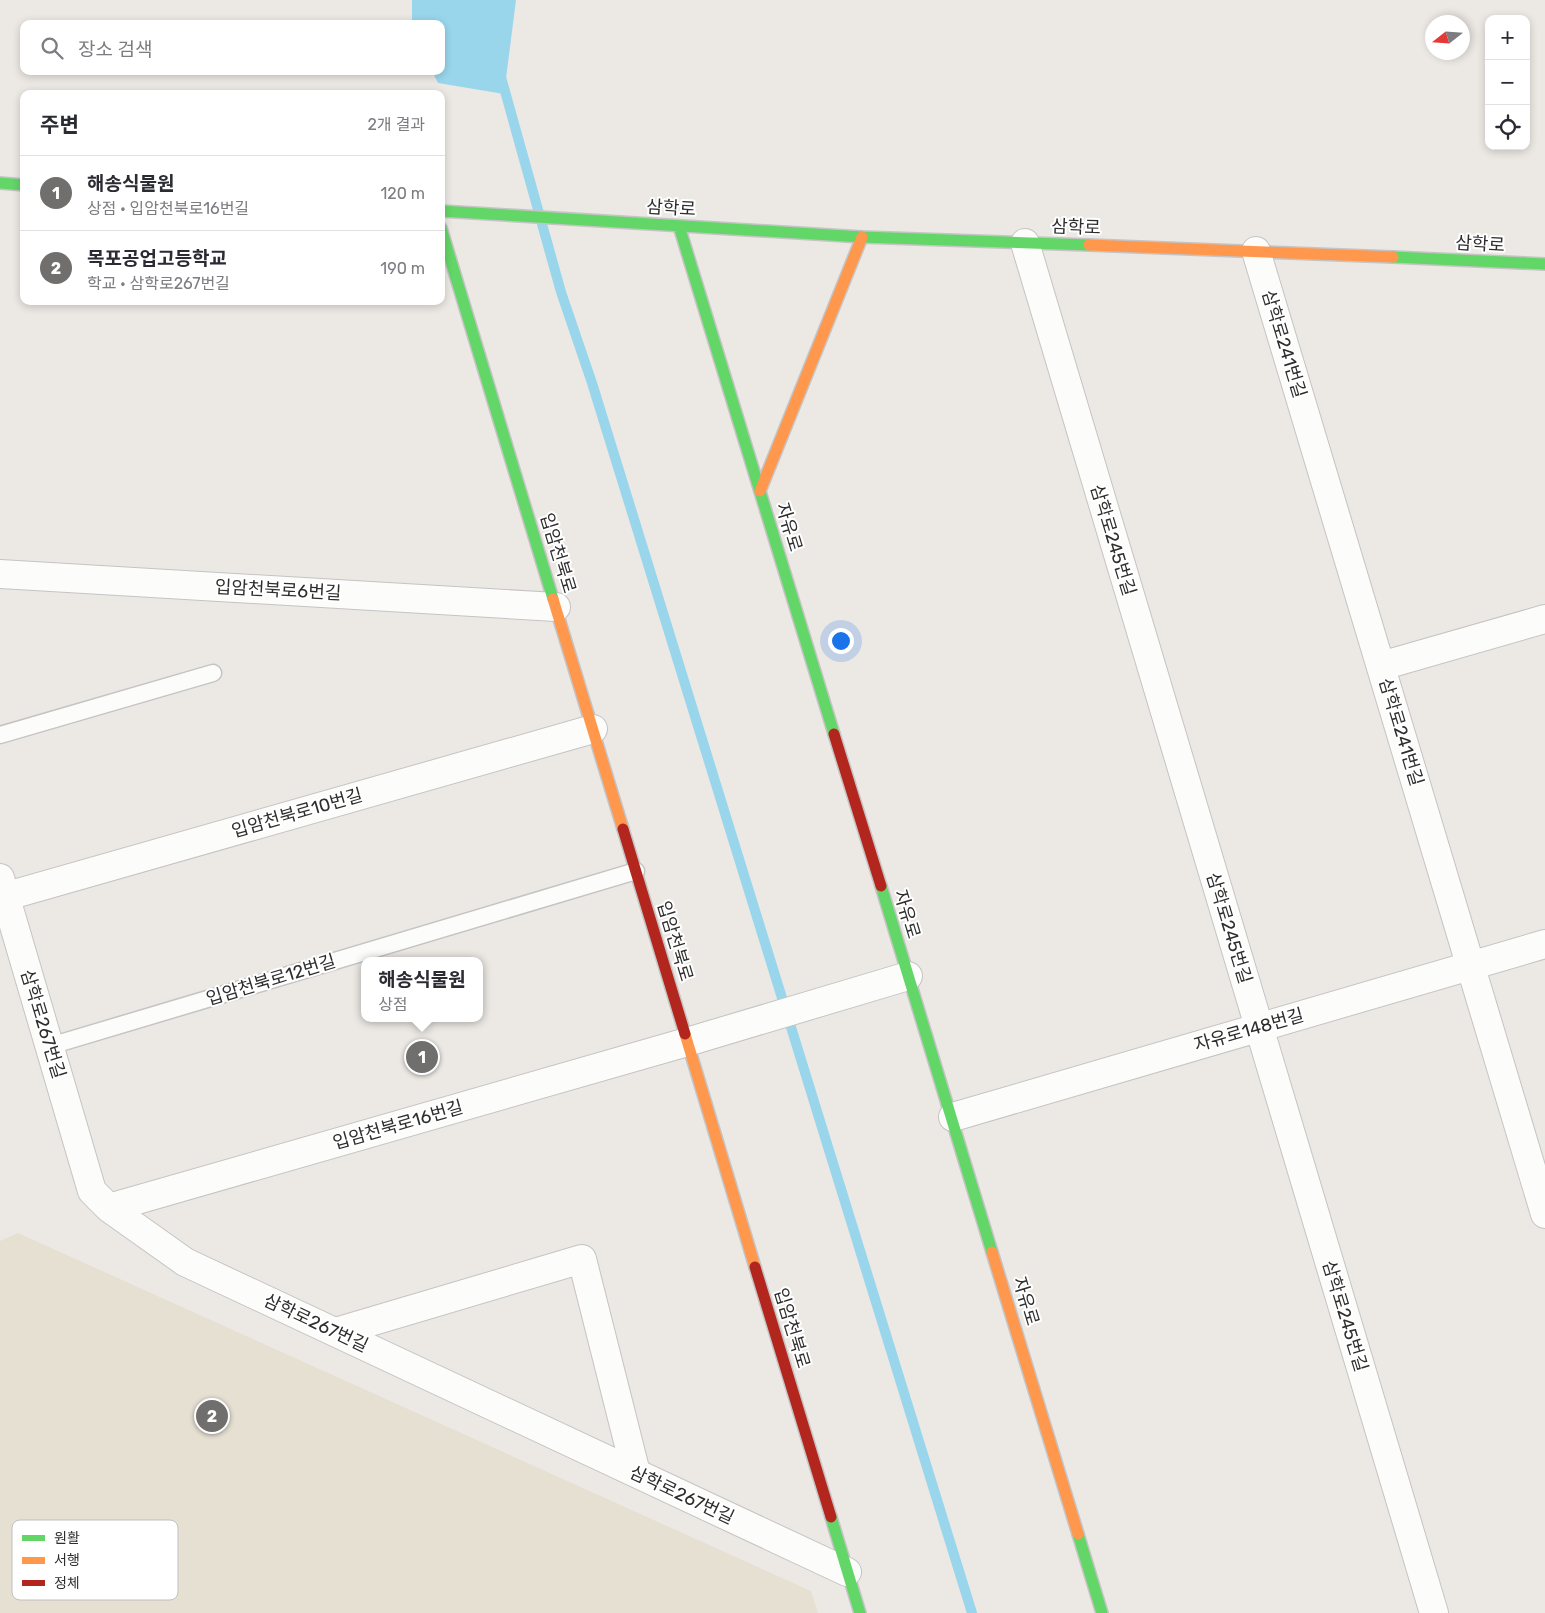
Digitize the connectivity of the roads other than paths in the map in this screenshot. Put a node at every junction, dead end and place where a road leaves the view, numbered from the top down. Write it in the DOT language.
graph roads {
  1 [pos="0,183"];
  2 [pos="20,185"];
  3 [pos="445,211"];
  4 [pos="679,226"];
  5 [pos="862,237"];
  6 [pos="445,241"];
  7 [pos="1025,242"];
  8 [pos="1256,251"];
  9 [pos="1545,264"];
  10 [pos="760,491"];
  11 [pos="0,574"];
  12 [pos="556,607"];
  13 [pos="1545,619"];
  14 [pos="1381,666"];
  15 [pos="213,673"];
  16 [pos="593,729"];
  17 [pos="0,735"];
  18 [pos="636,871"];
  19 [pos="2,891"];
  20 [pos="1545,944"];
  21 [pos="1470,966"];
  22 [pos="908,976"];
  23 [pos="1259,1027"];
  24 [pos="688,1042"];
  25 [pos="50,1046"];
  26 [pos="952,1117"];
  27 [pos="109,1208"];
  28 [pos="1545,1214"];
  29 [pos="336,1332"];
  30 [pos="636,1473"];
  31 [pos="847,1572"];
  32 [pos="860,1613"];
  33 [pos="1102,1613"];
  34 [pos="1434,1613"];
  1 -- 2 [label="street"];
  3 -- 4 [label="street, 삼학로"];
  4 -- 5 [label="street, 삼학로"];
  4 -- 10 [label="street, 자유로"];
  5 -- 7 [label="street, 삼학로"];
  5 -- 10 [label="street"];
  6 -- 12 [label="street, 입암천북로"];
  7 -- 8 [label="street, 삼학로"];
  7 -- 23 [label="street, 삼학로245번길"];
  8 -- 9 [label="street, 삼학로"];
  8 -- 14 [label="street, 삼학로241번길"];
  10 -- 22 [label="street, 자유로"];
  11 -- 12 [label="street, 입암천북로6번길"];
  12 -- 16 [label="street, 입암천북로"];
  13 -- 14 [label="street"];
  14 -- 21 [label="street, 삼학로241번길"];
  15 -- 17 [label="lane"];
  16 -- 18 [label="street, 입암천북로"];
  16 -- 19 [label="street, 입암천북로10번길"];
  18 -- 24 [label="street, 입암천북로"];
  18 -- 25 [label="lane, 입암천북로12번길"];
  19 -- 25 [label="street, 삼학로267번길"];
  20 -- 21 [label="street, 자유로148번길"];
  21 -- 23 [label="street, 자유로148번길"];
  21 -- 28 [label="street, 삼학로241번길"];
  22 -- 24 [label="street, 입암천북로16번길"];
  22 -- 26 [label="street, 자유로"];
  23 -- 26 [label="street, 자유로148번길"];
  23 -- 34 [label="street, 삼학로245번길"];
  24 -- 27 [label="street, 입암천북로16번길"];
  24 -- 31 [label="street, 입암천북로"];
  25 -- 27 [label="street, 삼학로267번길"];
  26 -- 33 [label="street, 자유로"];
  27 -- 29 [label="street, 삼학로267번길"];
  29 -- 30 [label="street, 삼학로267번길"];
  29 -- 30 [label="street"];
  30 -- 31 [label="street, 삼학로267번길"];
  31 -- 32 [label="street, 입암천북로"];
}
